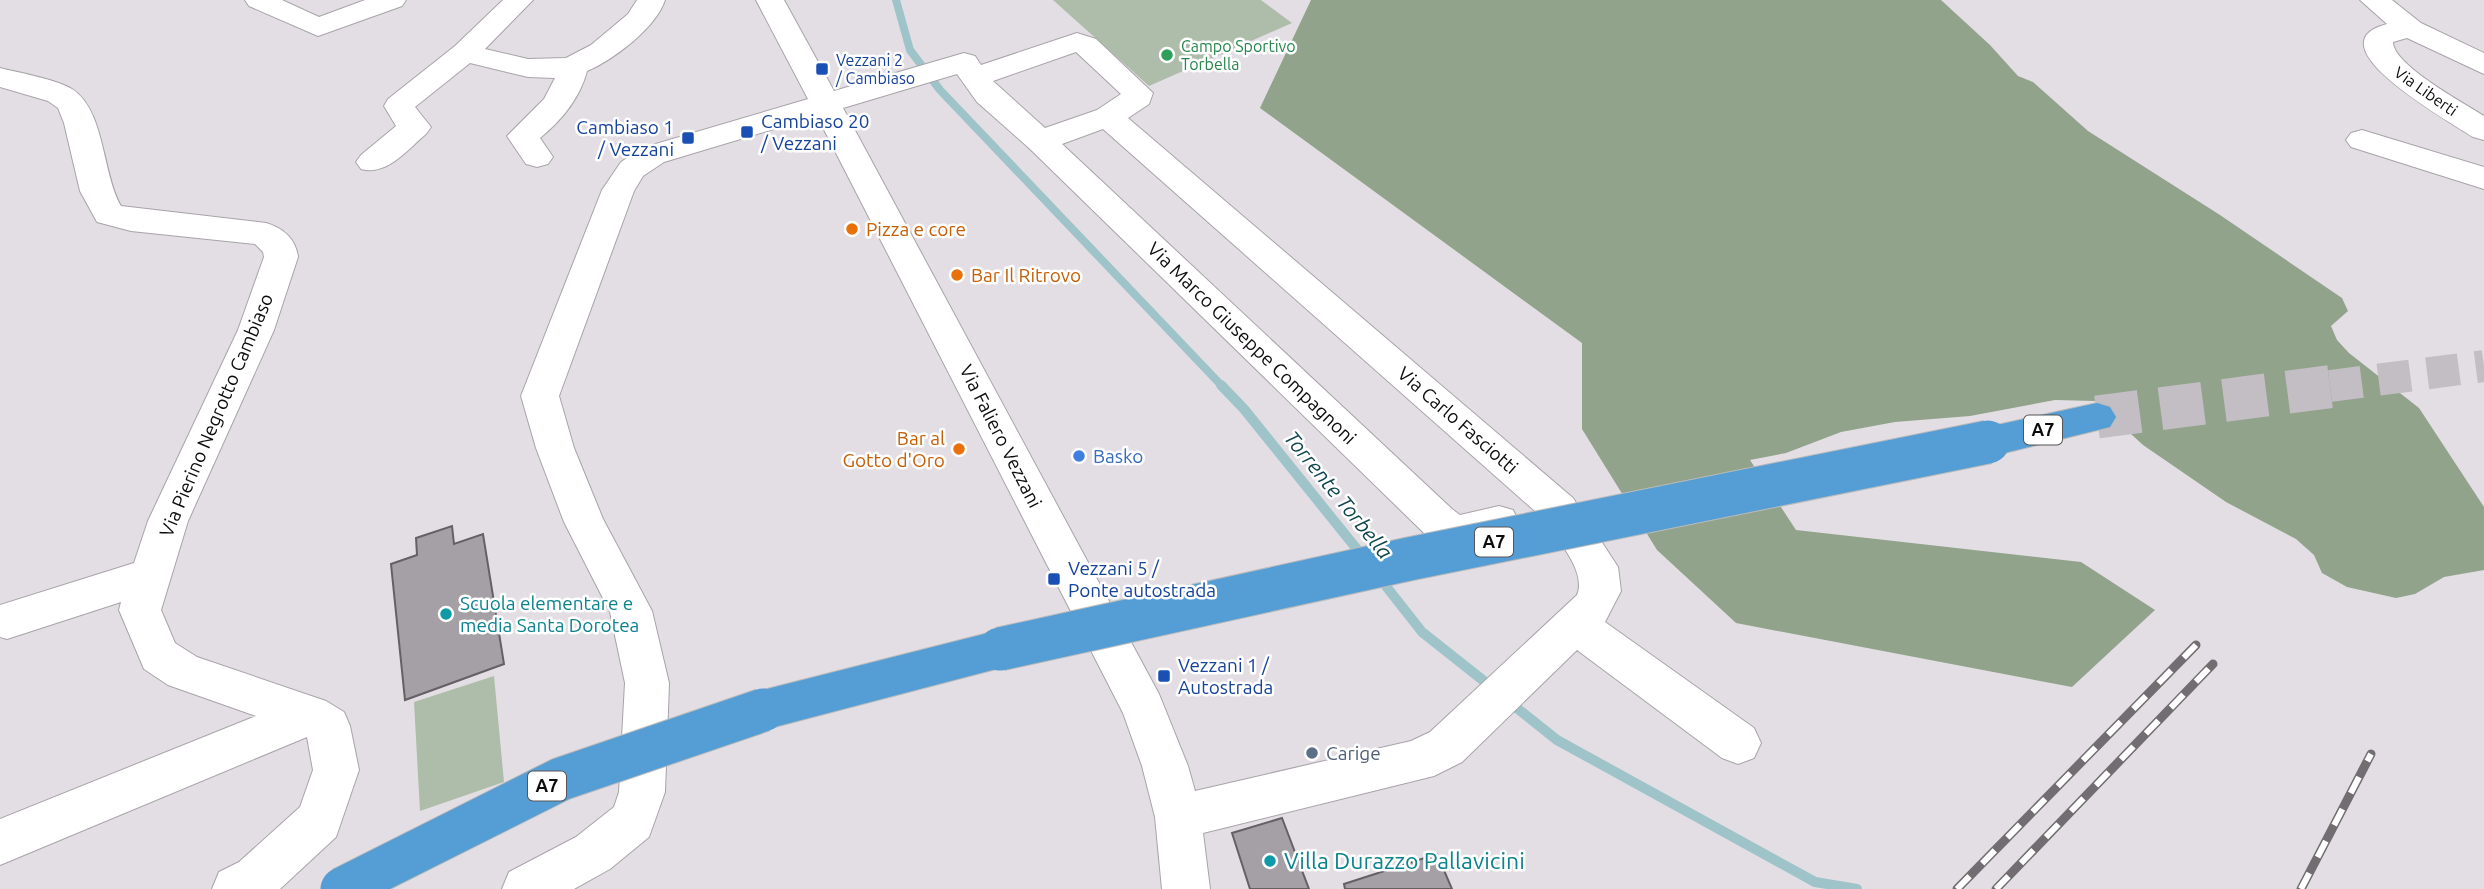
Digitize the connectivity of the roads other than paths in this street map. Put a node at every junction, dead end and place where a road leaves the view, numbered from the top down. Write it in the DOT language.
graph roads {
  1 [pos="259,0"];
  2 [pos="392,0"];
  3 [pos="512,0"];
  4 [pos="519,0"];
  5 [pos="651,0"];
  6 [pos="770,0"];
  7 [pos="2374,0"];
  8 [pos="2411,29"];
  9 [pos="465,52"];
  10 [pos="2484,65"];
  11 [pos="573,66"];
  12 [pos="961,72"];
  13 [pos="0,77"];
  14 [pos="824,102"];
  15 [pos="1108,117"];
  16 [pos="2484,130"];
  17 [pos="2362,140"];
  18 [pos="1040,141"];
  19 [pos="518,142"];
  20 [pos="372,162"];
  21 [pos="2425,168"];
  22 [pos="2484,178"];
  23 [pos="2484,191"];
  24 [pos="2097,417"];
  25 [pos="1559,509"];
  26 [pos="148,576"];
  27 [pos="7,621"];
  28 [pos="1574,633"];
  29 [pos="310,715"];
  30 [pos="1738,743"];
  31 [pos="1178,817"];
  32 [pos="0,842"];
  33 [pos="236,889"];
  34 [pos="342,889"];
  35 [pos="526,889"];
  36 [pos="1186,889"];
  1 -- 2 [label="street"];
  3 -- 4 [label="street"];
  4 -- 9 [label="street"];
  5 -- 11 [label="street"];
  6 -- 14 [label="street, Via Faliero Vezzani"];
  7 -- 8 [label="street"];
  8 -- 10 [label="street"];
  8 -- 16 [label="street, Via Liberti"];
  9 -- 11 [label="street"];
  9 -- 20 [label="street"];
  11 -- 19 [label="street"];
  12 -- 14 [label="street"];
  12 -- 15 [label="street"];
  12 -- 18 [label="street, Via Marco Giuseppe Compagnoni"];
  13 -- 26 [label="street, Via Pierino Negrotto Cambiaso"];
  14 -- 31 [label="street, Via Faliero Vezzani"];
  14 -- 35 [label="street"];
  15 -- 18 [label="street"];
  15 -- 25 [label="street, Via Carlo Fasciotti"];
  17 -- 22 [label="street"];
  18 -- 25 [label="street, Via Marco Giuseppe Compagnoni"];
  21 -- 23 [label="street"];
  24 -- 34 [label="highway, A7, bridge"];
  25 -- 28 [label="street, Via Carlo Fasciotti"];
  26 -- 27 [label="street"];
  26 -- 29 [label="street, Via Pierino Negrotto Cambiaso"];
  28 -- 30 [label="street"];
  28 -- 31 [label="street, Via Carlo Fasciotti"];
  29 -- 32 [label="street"];
  29 -- 33 [label="street"];
  31 -- 36 [label="street, Via Faliero Vezzani"];
}
